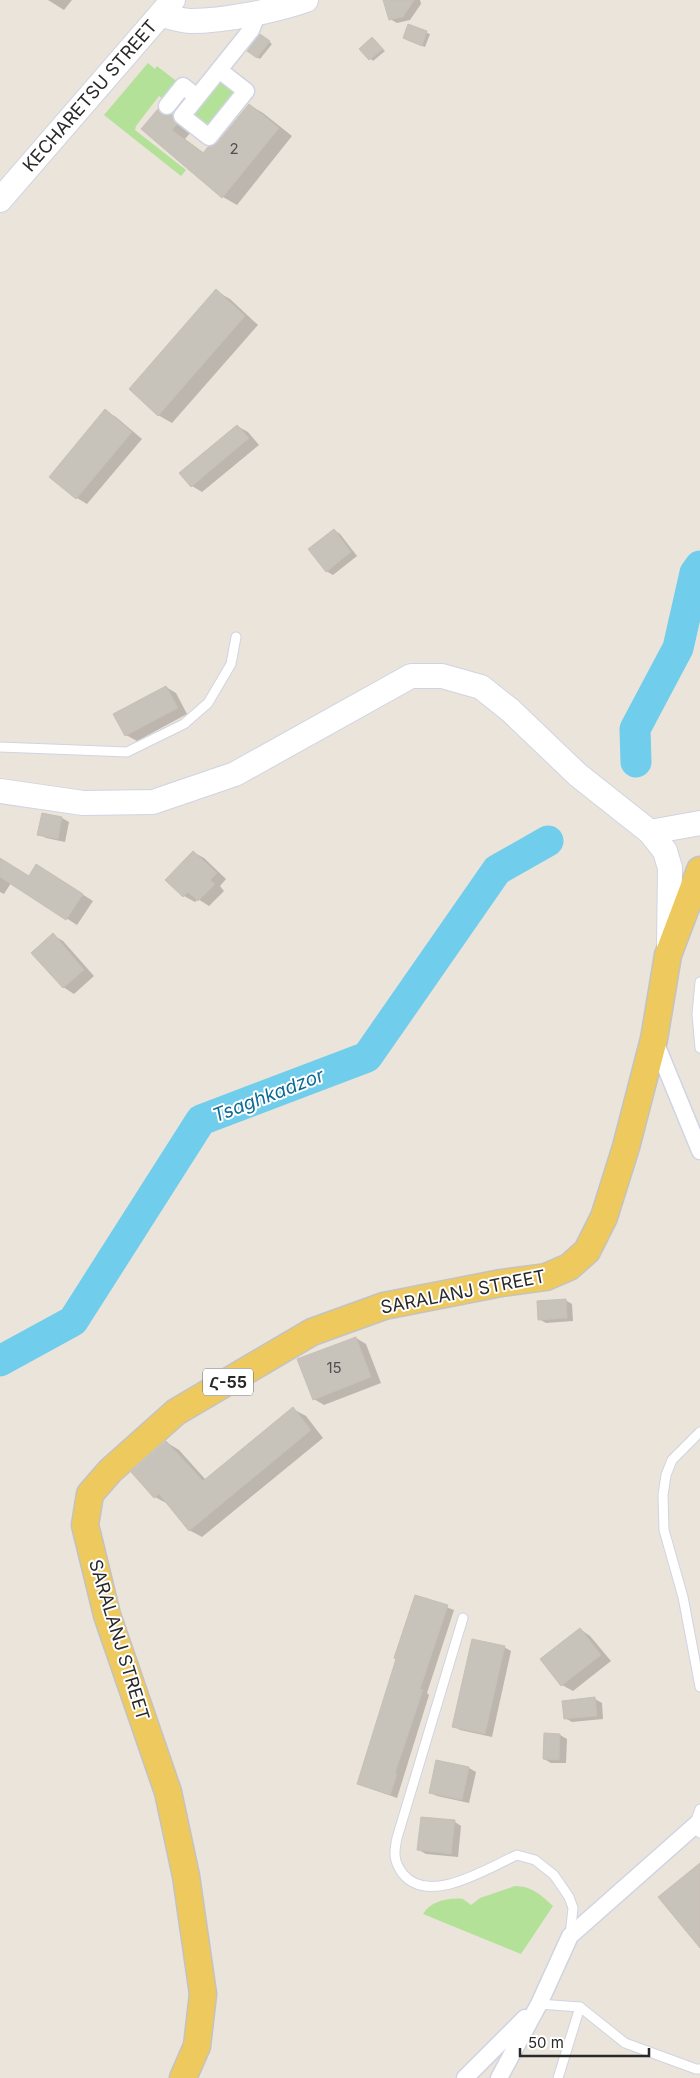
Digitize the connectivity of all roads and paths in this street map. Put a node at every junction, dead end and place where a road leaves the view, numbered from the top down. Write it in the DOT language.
graph roads {
  1 [pos="306,0"];
  2 [pos="167,8"];
  3 [pos="258,13"];
  4 [pos="219,70"];
  5 [pos="197,97"];
  6 [pos="167,106"];
  7 [pos="0,200"];
  8 [pos="236,636"];
  9 [pos="0,747"];
  10 [pos="0,791"];
  11 [pos="700,823"];
  12 [pos="650,832"];
  13 [pos="699,874"];
  14 [pos="668,955"];
  15 [pos="700,982"];
  16 [pos="654,1039"];
  17 [pos="700,1048"];
  18 [pos="700,1151"];
  19 [pos="700,1432"];
  20 [pos="462,1618"];
  21 [pos="700,1687"];
  22 [pos="700,1809"];
  23 [pos="698,1827"];
  24 [pos="570,1936"];
  25 [pos="539,2004"];
  26 [pos="580,2007"];
  27 [pos="700,2069"];
  28 [pos="183,2078"];
  29 [pos="465,2078"];
  30 [pos="499,2078"];
  31 [pos="558,2078"];
  1 -- 3 [label="street"];
  2 -- 3 [label="street"];
  2 -- 7 [label="street, KECHARETSU STREET"];
  3 -- 4 [label="street"];
  4 -- 5 [label="street"];
  4 -- 5 [label="street"];
  5 -- 6 [label="street"];
  8 -- 9 [label="lane"];
  10 -- 12 [label="street"];
  11 -- 12 [label="street"];
  12 -- 14 [label="street"];
  13 -- 14 [label="main road, SARALANJ STREET / Հ-55"];
  14 -- 16 [label="main road, SARALANJ STREET / Հ-55"];
  15 -- 17 [label="lane"];
  16 -- 18 [label="street"];
  16 -- 28 [label="main road, SARALANJ STREET / Հ-55"];
  19 -- 21 [label="lane"];
  20 -- 24 [label="lane"];
  22 -- 23 [label="lane"];
  23 -- 24 [label="street"];
  24 -- 25 [label="street"];
  25 -- 26 [label="lane"];
  25 -- 29 [label="street"];
  25 -- 30 [label="street"];
  26 -- 27 [label="lane"];
  26 -- 31 [label="lane"];
}
